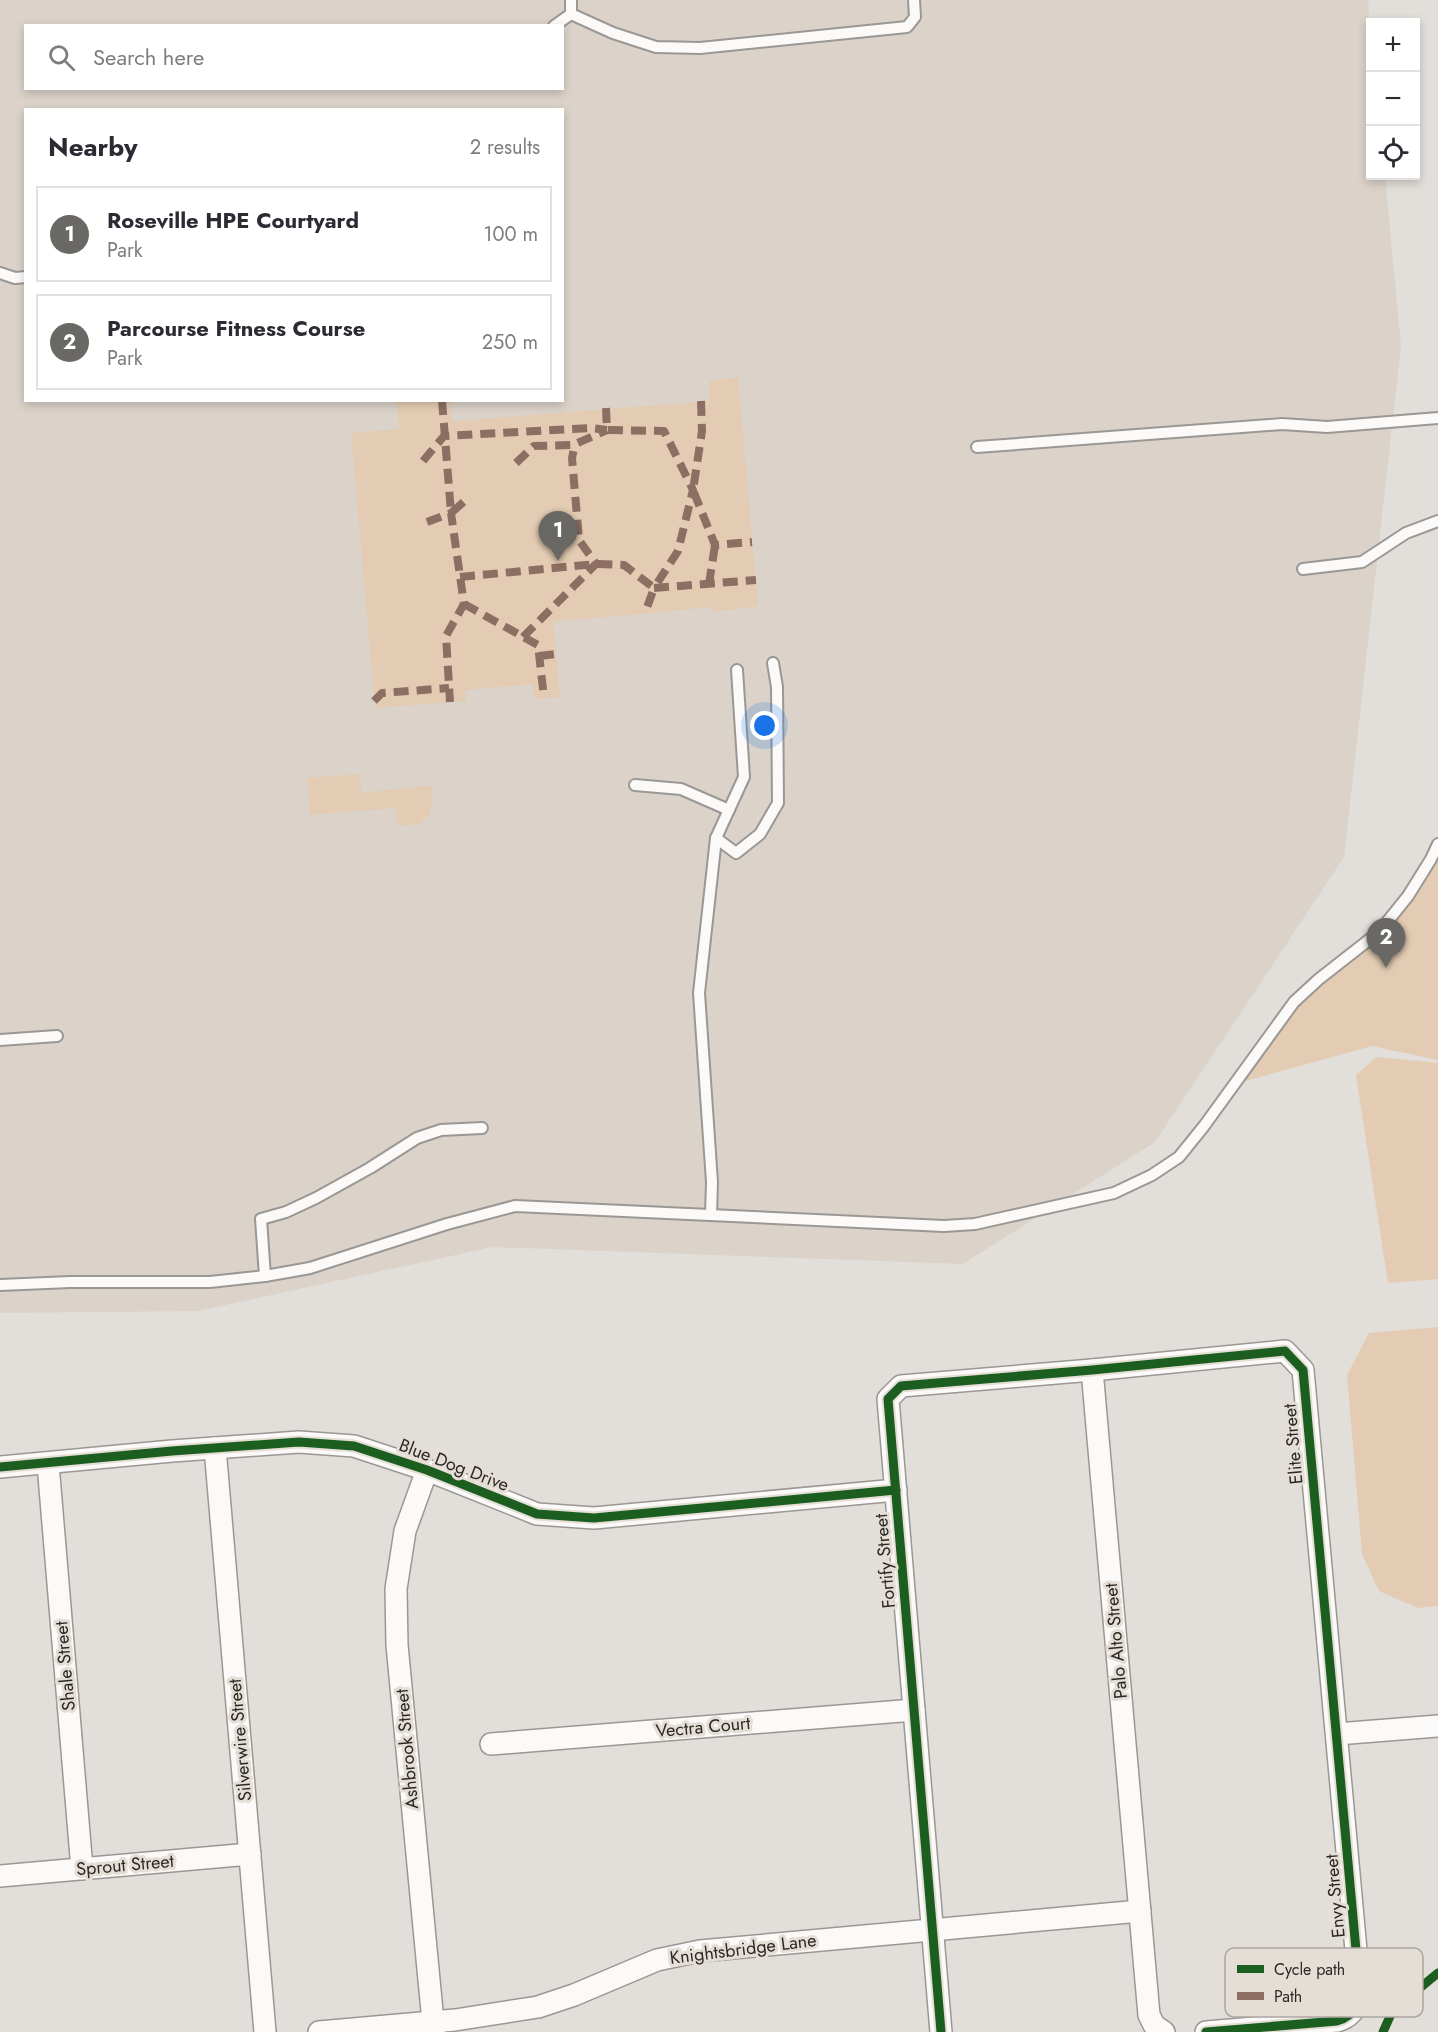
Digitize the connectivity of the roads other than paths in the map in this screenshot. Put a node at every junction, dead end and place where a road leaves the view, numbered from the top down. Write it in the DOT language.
graph roads {
  1 [pos="571,0"];
  2 [pos="914,0"];
  3 [pos="571,14"];
  4 [pos="558,24"];
  5 [pos="0,273"];
  6 [pos="24,277"];
  7 [pos="1438,418"];
  8 [pos="977,447"];
  9 [pos="1438,521"];
  10 [pos="1303,569"];
  11 [pos="773,663"];
  12 [pos="737,670"];
  13 [pos="635,785"];
  14 [pos="729,810"];
  15 [pos="716,838"];
  16 [pos="1438,844"];
  17 [pos="57,1036"];
  18 [pos="0,1040"];
  19 [pos="482,1128"];
  20 [pos="711,1215"];
  21 [pos="265,1276"];
  22 [pos="0,1285"];
  23 [pos="1092,1370"];
  24 [pos="215,1448"];
  25 [pos="48,1464"];
  26 [pos="0,1467"];
  27 [pos="426,1470"];
  28 [pos="896,1490"];
  29 [pos="914,1710"];
  30 [pos="1438,1726"];
  31 [pos="1336,1734"];
  32 [pos="491,1744"];
  33 [pos="250,1854"];
  34 [pos="82,1869"];
  35 [pos="0,1876"];
  36 [pos="1140,1911"];
  37 [pos="933,1929"];
  38 [pos="1356,1948"];
  39 [pos="1346,2017"];
  40 [pos="434,2027"];
  41 [pos="265,2032"];
  42 [pos="319,2032"];
  43 [pos="941,2032"];
  44 [pos="1164,2032"];
  45 [pos="1206,2032"];
  1 -- 3 [label="lane"];
  2 -- 3 [label="lane"];
  3 -- 4 [label="lane"];
  5 -- 6 [label="lane"];
  7 -- 8 [label="lane"];
  9 -- 10 [label="lane"];
  11 -- 15 [label="lane"];
  12 -- 14 [label="lane"];
  13 -- 14 [label="lane"];
  14 -- 15 [label="lane"];
  15 -- 20 [label="lane"];
  16 -- 20 [label="lane"];
  17 -- 18 [label="lane"];
  19 -- 21 [label="lane"];
  20 -- 21 [label="lane"];
  21 -- 22 [label="lane"];
  23 -- 28 [label="street, Fortify Street"];
  23 -- 31 [label="street, Elite Street"];
  23 -- 36 [label="street, Palo Alto Street"];
  24 -- 25 [label="street, Blue Dog Drive"];
  24 -- 27 [label="street, Blue Dog Drive"];
  24 -- 33 [label="street, Silverwire Street"];
  25 -- 26 [label="street, Blue Dog Drive"];
  25 -- 34 [label="street, Shale Street"];
  27 -- 28 [label="street, Blue Dog Drive"];
  27 -- 40 [label="street, Ashbrook Street"];
  28 -- 29 [label="street, Fortify Street"];
  29 -- 32 [label="street, Vectra Court"];
  29 -- 37 [label="street, Fortify Street"];
  30 -- 31 [label="street"];
  31 -- 38 [label="street, Envy Street"];
  33 -- 34 [label="street, Sprout Street"];
  33 -- 41 [label="street, Silverwire Street"];
  34 -- 35 [label="street, Sprout Street"];
  36 -- 37 [label="street, Knightsbridge Lane"];
  36 -- 44 [label="street"];
  37 -- 40 [label="street, Knightsbridge Lane"];
  37 -- 43 [label="street, Fortify Street"];
  39 -- 45 [label="street, Envy Street"];
  40 -- 42 [label="street, Knightsbridge Lane"];
}
